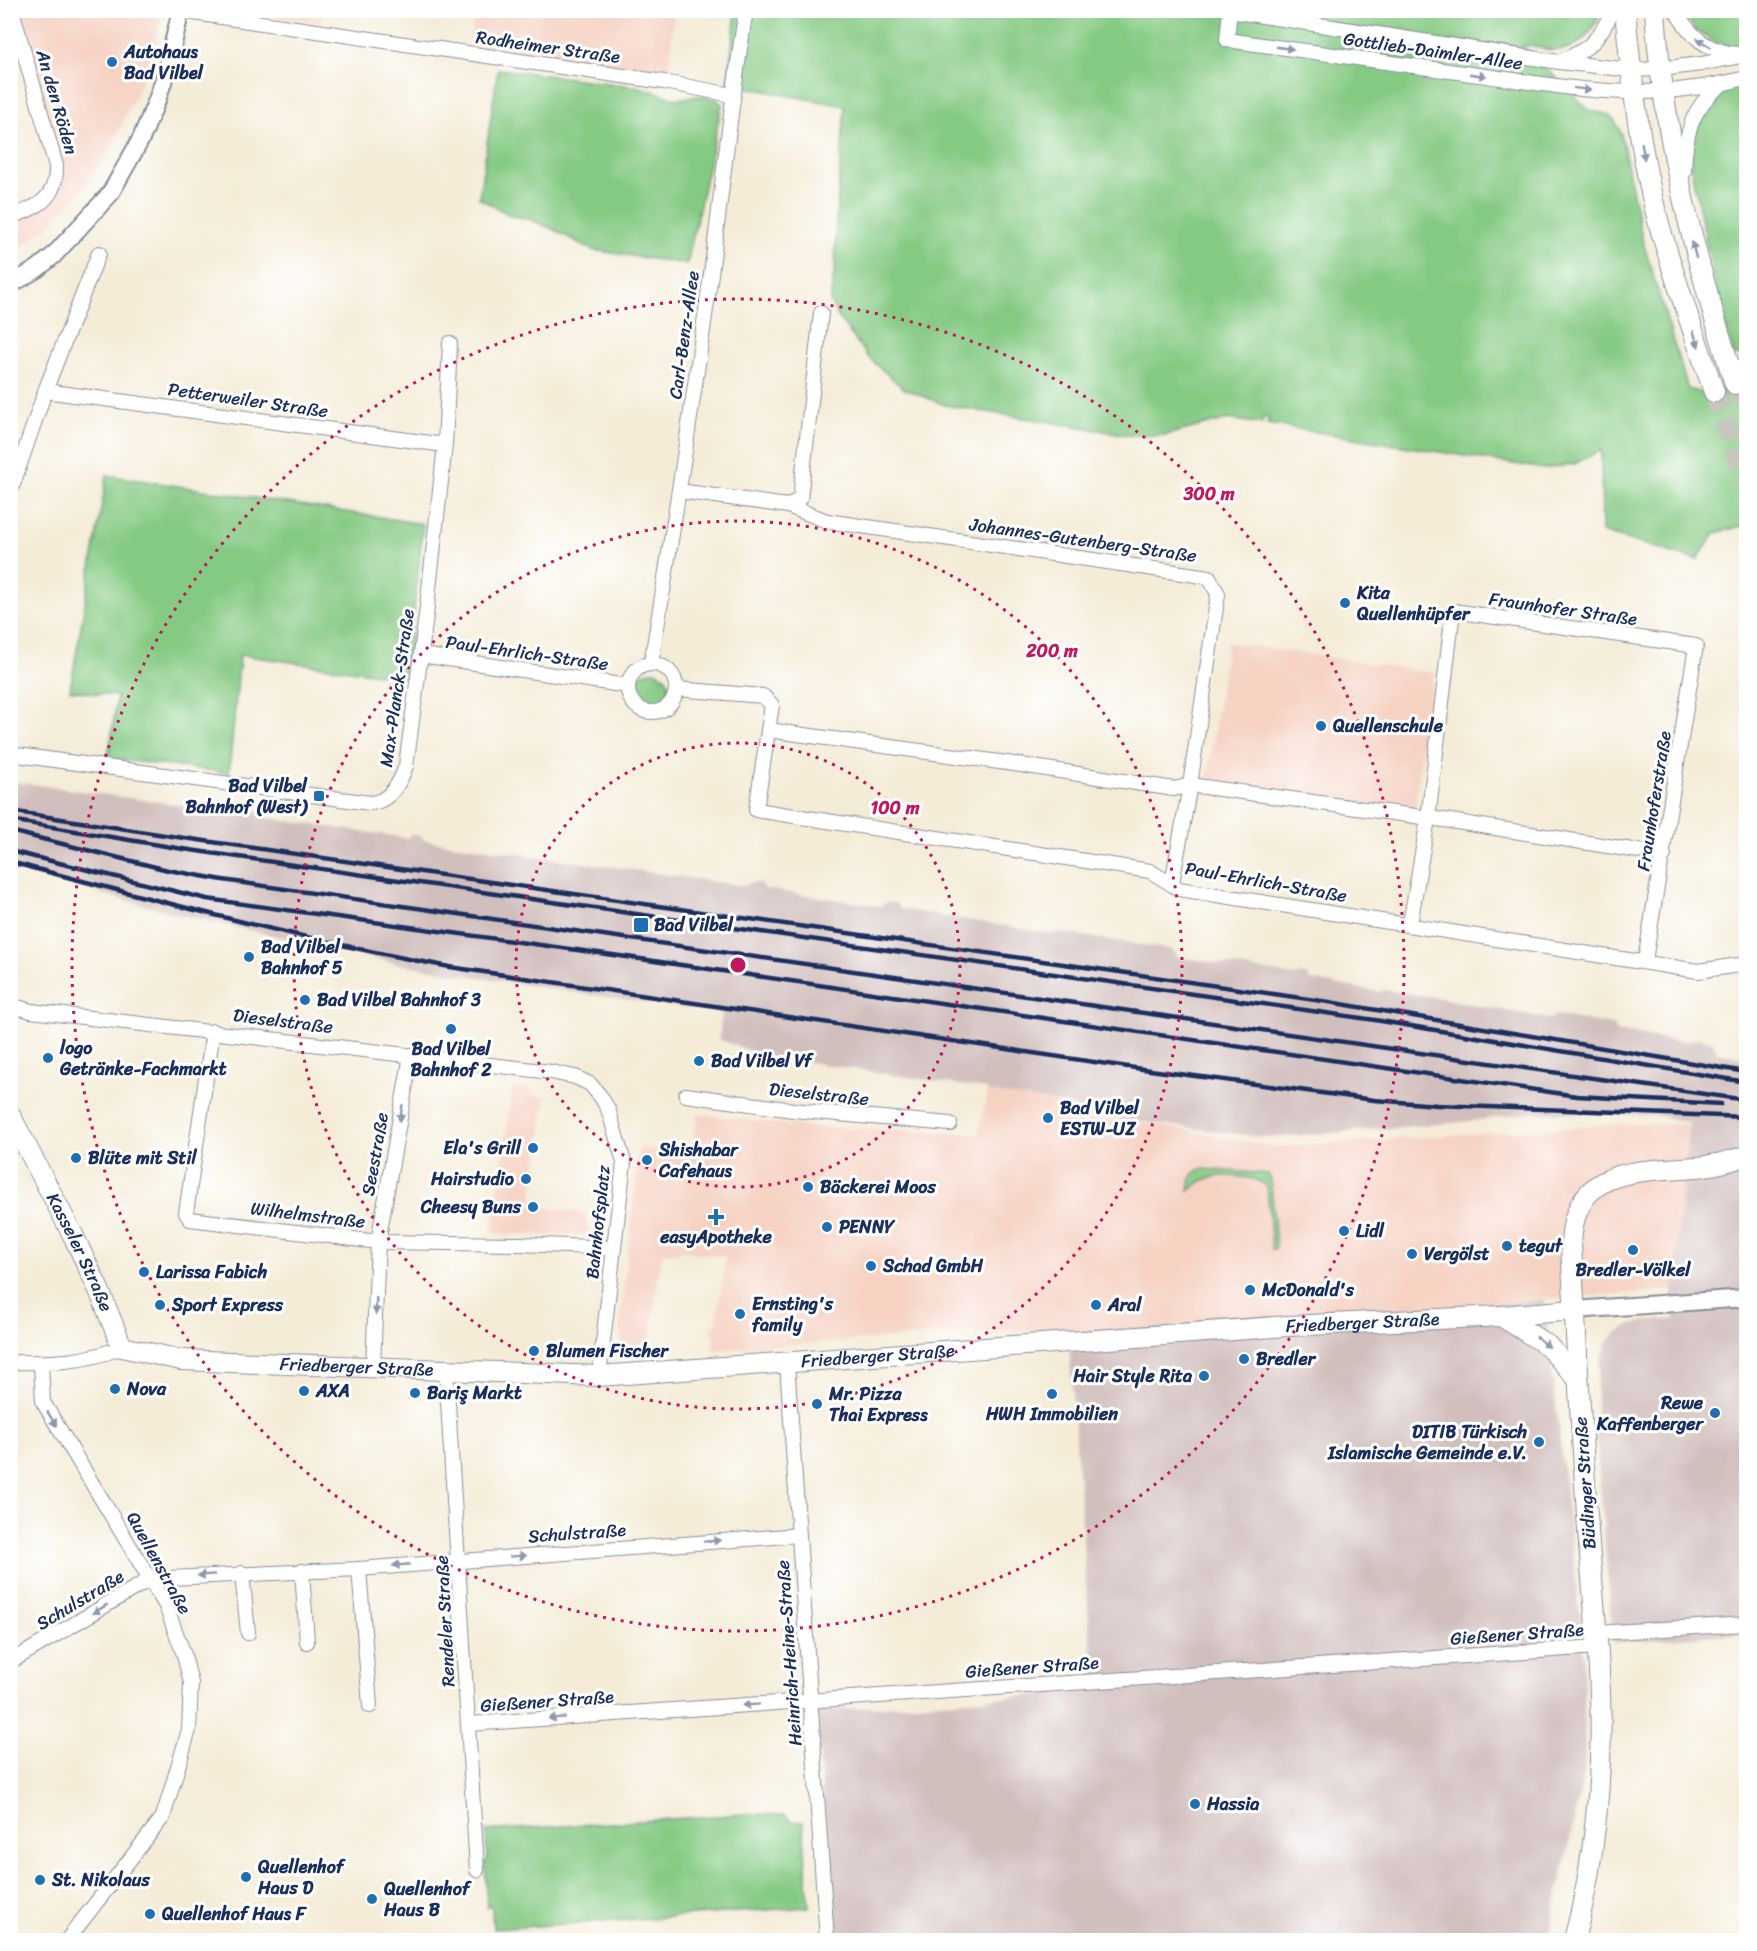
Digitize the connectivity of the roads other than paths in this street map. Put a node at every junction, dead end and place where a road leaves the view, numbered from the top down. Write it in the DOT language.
graph roads {
  1 [pos="12,10"];
  2 [pos="746,10"];
  3 [pos="1613,10"];
  4 [pos="1625,10"];
  5 [pos="1655,10"];
  6 [pos="1675,10"];
  7 [pos="181,11"];
  8 [pos="1230,11"];
  9 [pos="1746,55"];
  10 [pos="1559,62"];
  11 [pos="1660,69"];
  12 [pos="1631,70"];
  13 [pos="1746,78"];
  14 [pos="1722,85"];
  15 [pos="1634,93"];
  16 [pos="1663,93"];
  17 [pos="732,95"];
  18 [pos="1683,201"];
  19 [pos="10,217"];
  20 [pos="99,254"];
  21 [pos="10,285"];
  22 [pos="821,313"];
  23 [pos="450,343"];
  24 [pos="1735,384"];
  25 [pos="45,391"];
  26 [pos="1714,392"];
  27 [pos="445,445"];
  28 [pos="679,491"];
  29 [pos="10,493"];
  30 [pos="794,502"];
  31 [pos="1696,646"];
  32 [pos="421,655"];
  33 [pos="651,664"];
  34 [pos="628,686"];
  35 [pos="676,689"];
  36 [pos="768,730"];
  37 [pos="10,754"];
  38 [pos="1190,785"];
  39 [pos="1428,819"];
  40 [pos="1664,855"];
  41 [pos="1172,883"];
  42 [pos="1410,924"];
  43 [pos="1646,961"];
  44 [pos="1746,964"];
  45 [pos="10,1005"];
  46 [pos="213,1031"];
  47 [pos="411,1055"];
  48 [pos="551,1072"];
  49 [pos="686,1095"];
  50 [pos="10,1115"];
  51 [pos="950,1124"];
  52 [pos="10,1126"];
  53 [pos="1746,1156"];
  54 [pos="33,1159"];
  55 [pos="378,1242"];
  56 [pos="614,1248"];
  57 [pos="1746,1298"];
  58 [pos="1574,1310"];
  59 [pos="1501,1316"];
  60 [pos="122,1347"];
  61 [pos="10,1362"];
  62 [pos="42,1363"];
  63 [pos="787,1363"];
  64 [pos="373,1366"];
  65 [pos="446,1370"];
  66 [pos="599,1376"];
  67 [pos="1577,1378"];
  68 [pos="799,1535"];
  69 [pos="459,1560"];
  70 [pos="359,1569"];
  71 [pos="302,1571"];
  72 [pos="242,1573"];
  73 [pos="150,1579"];
  74 [pos="1746,1624"];
  75 [pos="248,1633"];
  76 [pos="1596,1640"];
  77 [pos="308,1642"];
  78 [pos="10,1662"];
  79 [pos="810,1701"];
  80 [pos="369,1706"];
  81 [pos="469,1724"];
  82 [pos="477,1870"];
  83 [pos="67,1941"];
  84 [pos="827,1941"];
  85 [pos="1574,1941"];
  1 -- 19 [label="street, An den Röden"];
  2 -- 17 [label="street, Carl-Benz-Allee"];
  3 -- 10 [label="street"];
  4 -- 12 [label="main road"];
  5 -- 11 [label="main road"];
  9 -- 6 [label="street, one-way"];
  7 -- 17 [label="street, Rodheimer Straße"];
  7 -- 21 [label="street"];
  8 -- 10 [label="street, Gottlieb-Daimler-Allee"];
  8 -- 15 [label="street, Gottlieb-Daimler-Allee, one-way"];
  9 -- 11 [label="street, Gottlieb-Daimler-Allee"];
  10 -- 12 [label="street, Gottlieb-Daimler-Allee"];
  11 -- 12 [label="street, Gottlieb-Daimler-Allee"];
  11 -- 16 [label="main road"];
  12 -- 15 [label="main road"];
  13 -- 14 [label="street, Gottlieb-Daimler-Allee"];
  14 -- 16 [label="street, Gottlieb-Daimler-Allee"];
  14 -- 18 [label="street"];
  15 -- 16 [label="street, Gottlieb-Daimler-Allee"];
  15 -- 26 [label="main road, one-way"];
  16 -- 18 [label="main road"];
  17 -- 28 [label="street, Carl-Benz-Allee"];
  24 -- 18 [label="main road, one-way"];
  20 -- 25 [label="street"];
  22 -- 30 [label="street"];
  23 -- 27 [label="street, Max-Planck-Straße"];
  25 -- 27 [label="street, Petterweiler Straße"];
  25 -- 29 [label="street"];
  27 -- 32 [label="street, Max-Planck-Straße"];
  28 -- 30 [label="street"];
  28 -- 33 [label="street, Carl-Benz-Allee"];
  30 -- 38 [label="street, Johannes-Gutenberg-Straße"];
  31 -- 39 [label="street, Fraunhofer Straße"];
  31 -- 40 [label="street, Fraunhoferstraße"];
  32 -- 34 [label="street, Paul-Ehrlich-Straße"];
  32 -- 37 [label="street, Max-Planck-Straße"];
  33 -- 34 [label="street"];
  33 -- 35 [label="street"];
  34 -- 35 [label="street"];
  35 -- 36 [label="street, Paul-Ehrlich-Straße"];
  36 -- 38 [label="street"];
  36 -- 41 [label="street, Paul-Ehrlich-Straße"];
  38 -- 39 [label="street"];
  38 -- 41 [label="street, Johannes-Gutenberg-Straße"];
  39 -- 40 [label="street"];
  39 -- 42 [label="street, Fraunhofer Straße"];
  40 -- 43 [label="street, Fraunhoferstraße"];
  41 -- 42 [label="street, Paul-Ehrlich-Straße"];
  42 -- 43 [label="street, Paul-Ehrlich-Straße"];
  43 -- 44 [label="street, Paul-Ehrlich-Straße"];
  45 -- 46 [label="street, Dieselstraße"];
  46 -- 47 [label="street, Dieselstraße"];
  46 -- 55 [label="street, Wilhelmstraße"];
  47 -- 48 [label="street, Dieselstraße"];
  47 -- 55 [label="street, Seestraße, one-way"];
  48 -- 56 [label="street, Bahnhofsplatz"];
  49 -- 51 [label="street, Dieselstraße"];
  50 -- 54 [label="main road, Kasseler Straße"];
  52 -- 54 [label="main road, Kasseler Straße"];
  53 -- 58 [label="main road, Büdinger Straße"];
  54 -- 60 [label="main road, Kasseler Straße"];
  55 -- 56 [label="street, Wilhelmstraße"];
  55 -- 64 [label="street, Seestraße, one-way"];
  56 -- 66 [label="street, Bahnhofsplatz"];
  57 -- 58 [label="street, Friedberger Straße"];
  58 -- 59 [label="main road, Friedberger Straße"];
  58 -- 67 [label="main road, Büdinger Straße"];
  59 -- 63 [label="main road, Friedberger Straße"];
  59 -- 67 [label="main road, one-way"];
  60 -- 62 [label="street"];
  60 -- 64 [label="main road, Friedberger Straße"];
  61 -- 62 [label="street"];
  62 -- 73 [label="street, Quellenstraße, one-way"];
  63 -- 66 [label="main road, Friedberger Straße"];
  63 -- 68 [label="street, Heinrich-Heine-Straße"];
  64 -- 65 [label="main road, Friedberger Straße"];
  65 -- 66 [label="main road, Friedberger Straße"];
  65 -- 69 [label="street, Rendeler Straße"];
  67 -- 76 [label="main road, Büdinger Straße"];
  69 -- 68 [label="street, Schulstraße, one-way"];
  68 -- 79 [label="street, Heinrich-Heine-Straße"];
  69 -- 70 [label="street, Schulstraße, one-way"];
  69 -- 81 [label="street, Rendeler Straße"];
  70 -- 71 [label="street, Schulstraße"];
  70 -- 80 [label="street"];
  71 -- 72 [label="street, Schulstraße"];
  71 -- 77 [label="street"];
  72 -- 73 [label="street, Schulstraße, one-way"];
  72 -- 75 [label="street"];
  73 -- 78 [label="street, Schulstraße, one-way"];
  73 -- 83 [label="street, Quellenstraße"];
  74 -- 76 [label="street, Gießener Straße"];
  76 -- 79 [label="street, Gießener Straße"];
  76 -- 85 [label="main road, Büdinger Straße"];
  79 -- 81 [label="street, Gießener Straße, one-way"];
  79 -- 84 [label="street, Heinrich-Heine-Straße"];
  81 -- 82 [label="street, Rendeler Straße"];
}
